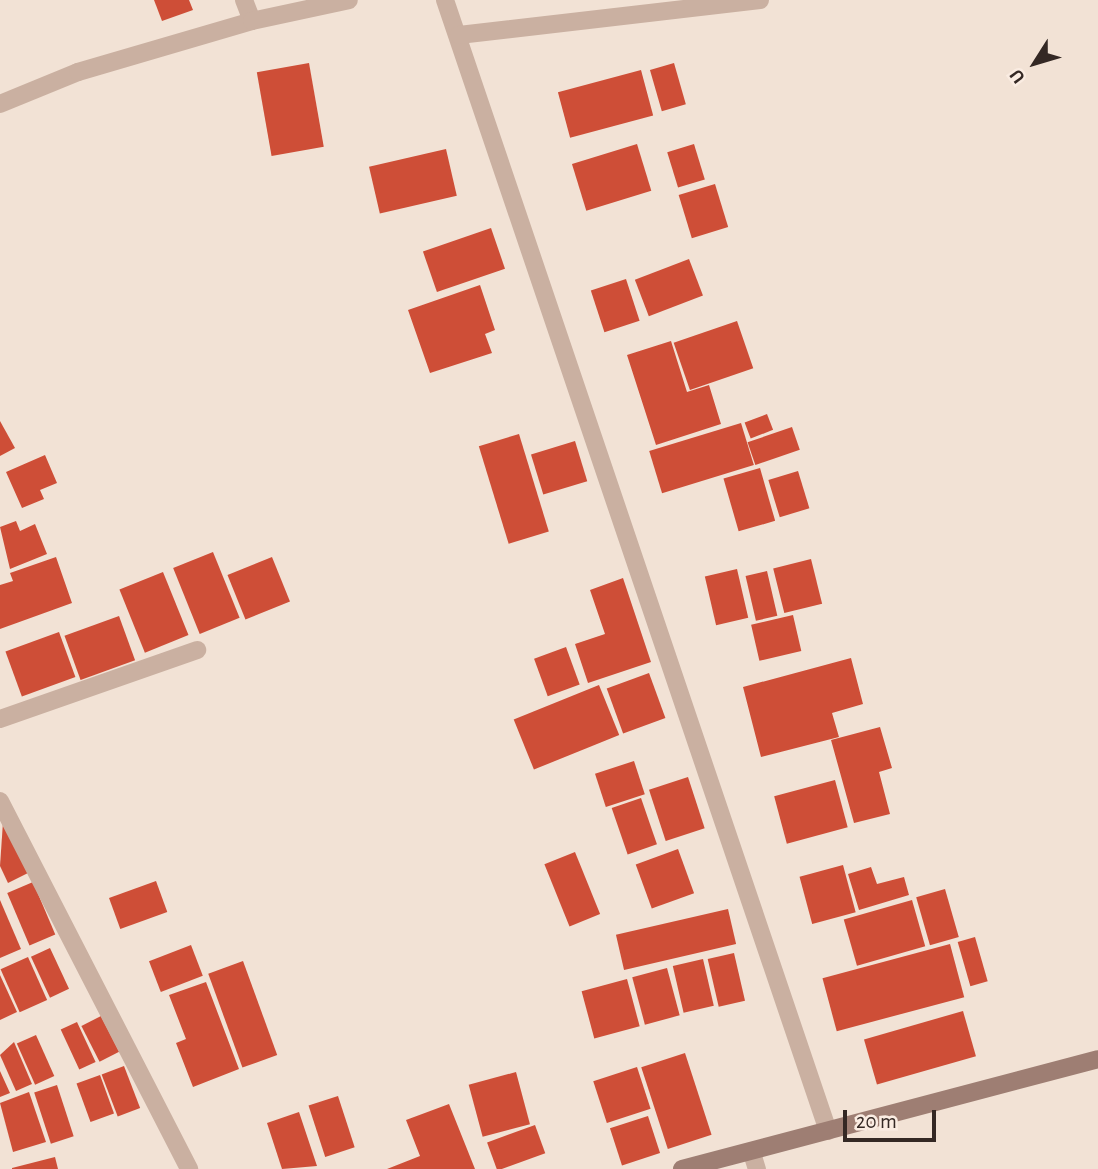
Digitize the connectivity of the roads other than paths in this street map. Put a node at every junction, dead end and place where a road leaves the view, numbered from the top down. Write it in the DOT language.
graph roads {
  1 [pos="244,0"];
  2 [pos="349,0"];
  3 [pos="445,0"];
  4 [pos="760,0"];
  5 [pos="252,21"];
  6 [pos="459,35"];
  7 [pos="0,104"];
  8 [pos="197,650"];
  9 [pos="0,719"];
  10 [pos="0,801"];
  11 [pos="1098,1059"];
  12 [pos="828,1131"];
  13 [pos="754,1161"];
  14 [pos="189,1169"];
  15 [pos="682,1169"];
  1 -- 5 [label="street"];
  2 -- 5 [label="street"];
  3 -- 6 [label="street"];
  4 -- 6 [label="street"];
  5 -- 7 [label="street"];
  6 -- 12 [label="street"];
  8 -- 9 [label="street"];
  10 -- 14 [label="street"];
  11 -- 12 [label="street"];
  12 -- 13 [label="street"];
  13 -- 15 [label="street"];
}
